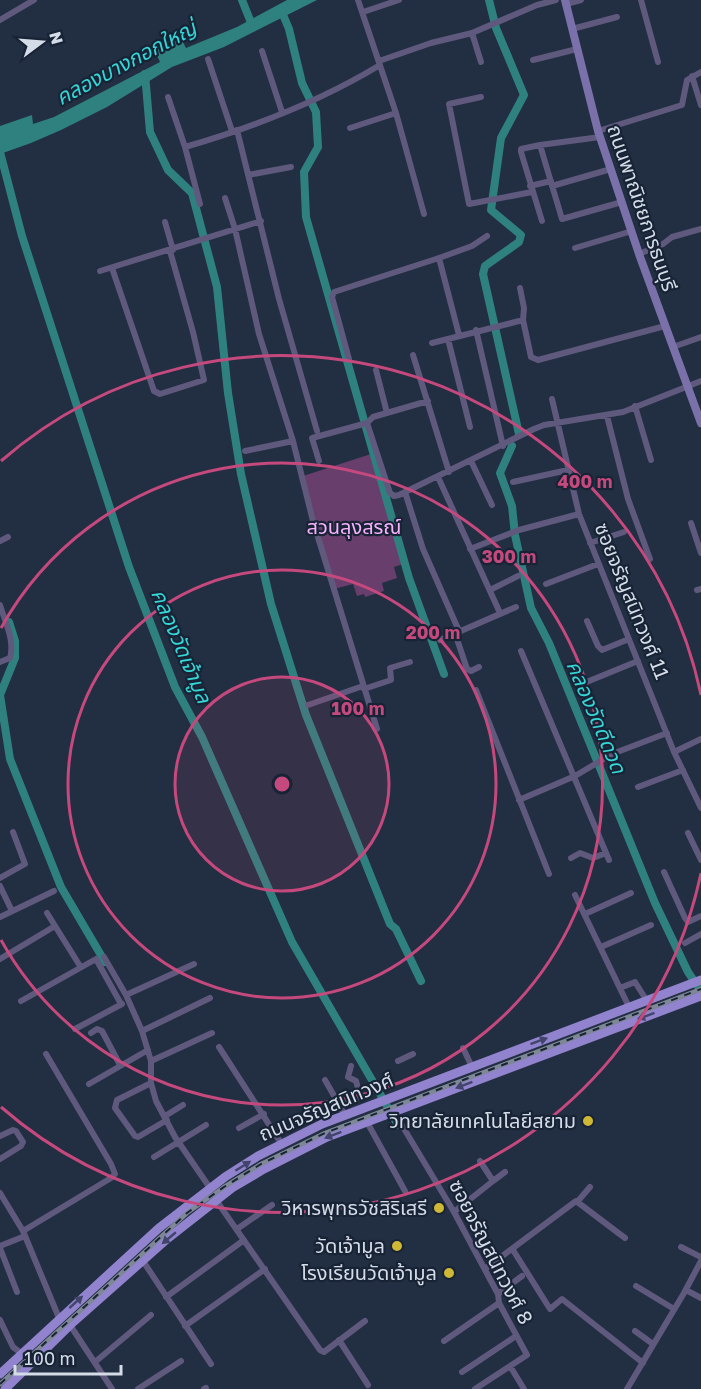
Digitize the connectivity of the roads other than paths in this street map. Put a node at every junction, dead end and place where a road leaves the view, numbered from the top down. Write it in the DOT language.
graph roads {
  1 [pos="358,0"];
  2 [pos="399,0"];
  3 [pos="556,0"];
  4 [pos="580,0"];
  5 [pos="641,0"];
  6 [pos="31,1"];
  7 [pos="565,2"];
  8 [pos="363,12"];
  9 [pos="1,17"];
  10 [pos="617,17"];
  11 [pos="572,29"];
  12 [pos="472,33"];
  13 [pos="577,49"];
  14 [pos="262,51"];
  15 [pos="208,59"];
  16 [pos="533,60"];
  17 [pos="481,62"];
  18 [pos="658,62"];
  19 [pos="380,63"];
  20 [pos="701,72"];
  21 [pos="692,76"];
  22 [pos="168,97"];
  23 [pos="481,97"];
  24 [pos="701,105"];
  25 [pos="282,112"];
  26 [pos="396,113"];
  27 [pos="350,128"];
  28 [pos="235,131"];
  29 [pos="599,134"];
  30 [pos="540,145"];
  31 [pos="185,147"];
  32 [pos="291,167"];
  33 [pos="611,169"];
  34 [pos="248,176"];
  35 [pos="551,183"];
  36 [pos="531,189"];
  37 [pos="225,198"];
  38 [pos="622,202"];
  39 [pos="200,204"];
  40 [pos="424,214"];
  41 [pos="542,220"];
  42 [pos="261,221"];
  43 [pos="165,222"];
  44 [pos="235,229"];
  45 [pos="700,229"];
  46 [pos="632,231"];
  47 [pos="487,236"];
  48 [pos="575,249"];
  49 [pos="172,250"];
  50 [pos="639,254"];
  51 [pos="439,258"];
  52 [pos="112,268"];
  53 [pos="100,271"];
  54 [pos="520,288"];
  55 [pos="523,320"];
  56 [pos="665,326"];
  57 [pos="476,330"];
  58 [pos="459,335"];
  59 [pos="701,337"];
  60 [pos="448,339"];
  61 [pos="432,343"];
  62 [pos="673,347"];
  63 [pos="413,355"];
  64 [pos="348,359"];
  65 [pos="376,370"];
  66 [pos="701,381"];
  67 [pos="687,386"];
  68 [pos="552,399"];
  69 [pos="428,402"];
  70 [pos="635,406"];
  71 [pos="387,413"];
  72 [pos="607,416"];
  73 [pos="701,423"];
  74 [pos="364,424"];
  75 [pos="558,424"];
  76 [pos="470,427"];
  77 [pos="317,431"];
  78 [pos="293,441"];
  79 [pos="503,446"];
  80 [pos="245,451"];
  81 [pos="651,460"];
  82 [pos="319,461"];
  83 [pos="471,461"];
  84 [pos="568,470"];
  85 [pos="449,472"];
  86 [pos="438,477"];
  87 [pos="513,482"];
  88 [pos="405,492"];
  89 [pos="492,506"];
  90 [pos="579,514"];
  91 [pos="691,523"];
  92 [pos="624,532"];
  93 [pos="8,537"];
  94 [pos="0,541"];
  95 [pos="590,543"];
  96 [pos="470,549"];
  97 [pos="701,553"];
  98 [pos="650,559"];
  99 [pos="598,564"];
  100 [pos="518,576"];
  101 [pos="546,584"];
  102 [pos="490,590"];
  103 [pos="0,605"];
  104 [pos="516,607"];
  105 [pos="500,613"];
  106 [pos="587,621"];
  107 [pos="457,632"];
  108 [pos="629,639"];
  109 [pos="440,640"];
  110 [pos="521,651"];
  111 [pos="638,661"];
  112 [pos="0,662"];
  113 [pos="410,662"];
  114 [pos="479,667"];
  115 [pos="589,681"];
  116 [pos="364,688"];
  117 [pos="476,690"];
  118 [pos="308,705"];
  119 [pos="377,729"];
  120 [pos="667,733"];
  121 [pos="701,739"];
  122 [pos="674,752"];
  123 [pos="683,770"];
  124 [pos="575,777"];
  125 [pos="638,787"];
  126 [pos="519,800"];
  127 [pos="701,808"];
  128 [pos="13,832"];
  129 [pos="688,833"];
  130 [pos="571,858"];
  131 [pos="701,860"];
  132 [pos="664,872"];
  133 [pos="549,874"];
  134 [pos="0,878"];
  135 [pos="0,886"];
  136 [pos="54,891"];
  137 [pos="631,893"];
  138 [pos="575,895"];
  139 [pos="12,910"];
  140 [pos="47,913"];
  141 [pos="585,914"];
  142 [pos="701,916"];
  143 [pos="0,917"];
  144 [pos="651,925"];
  145 [pos="55,926"];
  146 [pos="701,934"];
  147 [pos="685,943"];
  148 [pos="601,947"];
  149 [pos="104,957"];
  150 [pos="0,959"];
  151 [pos="194,964"];
  152 [pos="80,966"];
  153 [pos="698,981"];
  154 [pos="620,988"];
  155 [pos="701,996"];
  156 [pos="127,998"];
  157 [pos="210,998"];
  158 [pos="21,1001"];
  159 [pos="647,1001"];
  160 [pos="121,1004"];
  161 [pos="629,1007"];
  162 [pos="75,1029"];
  163 [pos="142,1031"];
  164 [pos="91,1033"];
  165 [pos="212,1033"];
  166 [pos="219,1047"];
  167 [pos="463,1048"];
  168 [pos="148,1050"];
  169 [pos="46,1054"];
  170 [pos="413,1054"];
  171 [pos="151,1061"];
  172 [pos="398,1061"];
  173 [pos="484,1062"];
  174 [pos="120,1065"];
  175 [pos="351,1066"];
  176 [pos="472,1067"];
  177 [pos="490,1075"];
  178 [pos="325,1080"];
  179 [pos="151,1083"];
  180 [pos="89,1084"];
  181 [pos="339,1104"];
  182 [pos="183,1105"];
  183 [pos="392,1113"];
  184 [pos="264,1114"];
  185 [pos="345,1115"];
  186 [pos="166,1118"];
  187 [pos="367,1122"];
  188 [pos="206,1125"];
  189 [pos="239,1128"];
  190 [pos="0,1136"];
  191 [pos="179,1142"];
  192 [pos="281,1143"];
  193 [pos="288,1156"];
  194 [pos="154,1157"];
  195 [pos="0,1159"];
  196 [pos="480,1161"];
  197 [pos="505,1172"];
  198 [pos="494,1181"];
  199 [pos="590,1187"];
  200 [pos="210,1188"];
  201 [pos="405,1191"];
  202 [pos="0,1193"];
  203 [pos="216,1200"];
  204 [pos="578,1201"];
  205 [pos="3,1204"];
  206 [pos="272,1205"];
  207 [pos="454,1212"];
  208 [pos="237,1229"];
  209 [pos="24,1233"];
  210 [pos="625,1238"];
  211 [pos="244,1240"];
  212 [pos="0,1247"];
  213 [pos="681,1247"];
  214 [pos="513,1250"];
  215 [pos="701,1259"];
  216 [pos="143,1261"];
  217 [pos="265,1269"];
  218 [pos="485,1269"];
  219 [pos="522,1276"];
  220 [pos="636,1286"];
  221 [pos="686,1290"];
  222 [pos="17,1292"];
  223 [pos="498,1294"];
  224 [pos="166,1297"];
  225 [pos="701,1298"];
  226 [pos="499,1304"];
  227 [pos="674,1310"];
  228 [pos="151,1315"];
  229 [pos="59,1318"];
  230 [pos="0,1320"];
  231 [pos="365,1321"];
  232 [pos="70,1325"];
  233 [pos="185,1326"];
  234 [pos="635,1331"];
  235 [pos="516,1336"];
  236 [pos="339,1340"];
  237 [pos="444,1341"];
  238 [pos="652,1344"];
  239 [pos="20,1354"];
  240 [pos="181,1361"];
  241 [pos="95,1362"];
  242 [pos="643,1363"];
  243 [pos="211,1364"];
  244 [pos="29,1365"];
  245 [pos="510,1366"];
  246 [pos="0,1372"];
  247 [pos="462,1372"];
  248 [pos="368,1385"];
  249 [pos="0,1388"];
  250 [pos="5,1389"];
  251 [pos="112,1389"];
  252 [pos="138,1389"];
  253 [pos="475,1389"];
  254 [pos="524,1389"];
  255 [pos="627,1389"];
  1 -- 8 [label="street"];
  2 -- 8 [label="street"];
  3 -- 12 [label="street"];
  4 -- 7 [label="street"];
  5 -- 18 [label="street"];
  6 -- 9 [label="street"];
  7 -- 11 [label="main road, ถนนพาณิชยการธนบุรี"];
  8 -- 19 [label="street"];
  10 -- 11 [label="street"];
  11 -- 13 [label="main road, ถนนพาณิชยการธนบุรี"];
  12 -- 17 [label="street"];
  12 -- 19 [label="street"];
  13 -- 16 [label="street"];
  13 -- 29 [label="main road, ถนนพาณิชยการธนบุรี"];
  14 -- 25 [label="street"];
  15 -- 28 [label="street"];
  19 -- 25 [label="street"];
  19 -- 26 [label="street"];
  20 -- 21 [label="street"];
  21 -- 24 [label="street"];
  21 -- 29 [label="street"];
  22 -- 31 [label="street"];
  23 -- 36 [label="street"];
  25 -- 28 [label="street"];
  26 -- 27 [label="street"];
  26 -- 40 [label="street"];
  28 -- 31 [label="street"];
  28 -- 34 [label="street"];
  29 -- 30 [label="street"];
  29 -- 33 [label="main road, ถนนพาณิชยการธนบุรี"];
  30 -- 35 [label="street"];
  30 -- 36 [label="street"];
  31 -- 39 [label="street"];
  32 -- 34 [label="street"];
  33 -- 35 [label="street"];
  33 -- 38 [label="main road, ถนนพาณิชยการธนบุรี"];
  34 -- 42 [label="street"];
  35 -- 36 [label="street"];
  35 -- 38 [label="street"];
  36 -- 41 [label="street"];
  37 -- 44 [label="street"];
  38 -- 46 [label="main road, ถนนพาณิชยการธนบุรี"];
  42 -- 44 [label="street"];
  42 -- 77 [label="street"];
  43 -- 49 [label="street"];
  44 -- 49 [label="street"];
  44 -- 78 [label="street"];
  45 -- 50 [label="street"];
  46 -- 48 [label="street"];
  46 -- 50 [label="main road, ถนนพาณิชยการธนบุรี"];
  47 -- 51 [label="street"];
  49 -- 52 [label="street"];
  49 -- 52 [label="street"];
  50 -- 56 [label="main road, ถนนพาณิชยการธนบุรี"];
  51 -- 58 [label="street"];
  51 -- 64 [label="street"];
  52 -- 53 [label="street"];
  54 -- 55 [label="street"];
  55 -- 56 [label="street"];
  55 -- 57 [label="street"];
  56 -- 62 [label="main road, ถนนพาณิชยการธนบุรี"];
  57 -- 58 [label="street"];
  57 -- 79 [label="street"];
  58 -- 60 [label="street"];
  59 -- 62 [label="street"];
  60 -- 61 [label="street"];
  60 -- 76 [label="street"];
  62 -- 67 [label="main road, ถนนพาณิชยการธนบุรี"];
  63 -- 69 [label="street"];
  65 -- 71 [label="street"];
  66 -- 67 [label="street"];
  67 -- 70 [label="street"];
  67 -- 73 [label="main road, ถนนพาณิชยการธนบุรี"];
  68 -- 75 [label="street, ซอยจรัญสนิทวงศ์ 11"];
  69 -- 71 [label="street"];
  69 -- 85 [label="street"];
  70 -- 72 [label="street"];
  70 -- 81 [label="street"];
  71 -- 74 [label="street"];
  72 -- 75 [label="street"];
  72 -- 98 [label="street"];
  74 -- 82 [label="street"];
  74 -- 88 [label="street"];
  75 -- 79 [label="street"];
  75 -- 84 [label="street, ซอยจรัญสนิทวงศ์ 11"];
  78 -- 80 [label="street"];
  78 -- 116 [label="street"];
  79 -- 83 [label="street"];
  83 -- 85 [label="street"];
  83 -- 89 [label="street"];
  84 -- 87 [label="street"];
  84 -- 90 [label="street, ซอยจรัญสนิทวงศ์ 11"];
  85 -- 86 [label="street"];
  86 -- 88 [label="street"];
  86 -- 96 [label="street"];
  88 -- 107 [label="street"];
  90 -- 95 [label="street, ซอยจรัญสนิทวงศ์ 11"];
  90 -- 96 [label="street"];
  91 -- 97 [label="street"];
  92 -- 95 [label="street"];
  93 -- 94 [label="street"];
  95 -- 99 [label="street, ซอยจรัญสนิทวงศ์ 11"];
  96 -- 102 [label="street"];
  99 -- 101 [label="street"];
  99 -- 108 [label="street, ซอยจรัญสนิทวงศ์ 11"];
  100 -- 102 [label="street"];
  102 -- 105 [label="street"];
  103 -- 112 [label="street"];
  104 -- 105 [label="street"];
  105 -- 107 [label="street"];
  106 -- 108 [label="street"];
  107 -- 109 [label="street"];
  107 -- 114 [label="street"];
  108 -- 111 [label="street, ซอยจรัญสนิทวงศ์ 11"];
  110 -- 124 [label="street"];
  111 -- 115 [label="street"];
  111 -- 120 [label="street, ซอยจรัญสนิทวงศ์ 11"];
  113 -- 116 [label="street"];
  116 -- 118 [label="street"];
  116 -- 119 [label="street"];
  117 -- 126 [label="street"];
  120 -- 122 [label="street, ซอยจรัญสนิทวงศ์ 11"];
  120 -- 124 [label="street"];
  121 -- 122 [label="street"];
  122 -- 123 [label="street, ซอยจรัญสนิทวงศ์ 11"];
  123 -- 125 [label="street"];
  123 -- 127 [label="street, ซอยจรัญสนิทวงศ์ 11"];
  124 -- 126 [label="street"];
  124 -- 130 [label="street"];
  126 -- 133 [label="street"];
  128 -- 134 [label="street"];
  129 -- 131 [label="street"];
  132 -- 142 [label="street"];
  135 -- 139 [label="street"];
  136 -- 139 [label="street"];
  137 -- 141 [label="street"];
  138 -- 141 [label="street"];
  139 -- 143 [label="street"];
  140 -- 145 [label="street"];
  141 -- 148 [label="street"];
  144 -- 148 [label="street"];
  145 -- 150 [label="street"];
  145 -- 152 [label="street"];
  146 -- 147 [label="street"];
  148 -- 154 [label="street"];
  149 -- 156 [label="street"];
  151 -- 156 [label="street"];
  152 -- 158 [label="street"];
  152 -- 160 [label="street"];
  153 -- 159 [label="main road, ถนนจรัญสนิทวงศ์"];
  154 -- 159 [label="street"];
  154 -- 161 [label="street"];
  155 -- 177 [label="main road, ถนนจรัญสนิทวงศ์, one-way"];
  156 -- 160 [label="street"];
  156 -- 163 [label="street"];
  157 -- 163 [label="street"];
  159 -- 161 [label="main road, ถนนจรัญสนิทวงศ์"];
  160 -- 162 [label="street"];
  173 -- 161 [label="main road, ถนนจรัญสนิทวงศ์, one-way"];
  163 -- 168 [label="street"];
  164 -- 174 [label="street"];
  165 -- 171 [label="street"];
  166 -- 184 [label="street"];
  167 -- 176 [label="street"];
  168 -- 171 [label="street"];
  168 -- 174 [label="street"];
  169 -- 209 [label="street"];
  170 -- 172 [label="street"];
  171 -- 179 [label="street"];
  173 -- 176 [label="main road, ถนนจรัญสนิทวงศ์"];
  173 -- 177 [label="main road"];
  174 -- 180 [label="street"];
  175 -- 181 [label="street"];
  176 -- 185 [label="main road, ถนนจรัญสนิทวงศ์"];
  177 -- 183 [label="main road, ถนนจรัญสนิทวงศ์, one-way"];
  178 -- 181 [label="street"];
  179 -- 186 [label="street"];
  179 -- 186 [label="street"];
  181 -- 185 [label="street"];
  182 -- 186 [label="street"];
  183 -- 187 [label="main road, ถนนจรัญสนิทวงศ์"];
  183 -- 207 [label="street, ซอยจรัญสนิทวงศ์ 8"];
  184 -- 189 [label="street"];
  184 -- 192 [label="street"];
  185 -- 192 [label="main road, ถนนจรัญสนิทวงศ์"];
  186 -- 191 [label="street"];
  187 -- 193 [label="main road, ถนนจรัญสนิทวงศ์, one-way"];
  187 -- 201 [label="street"];
  188 -- 191 [label="street"];
  190 -- 195 [label="street"];
  191 -- 194 [label="street"];
  191 -- 200 [label="street"];
  192 -- 193 [label="main road"];
  200 -- 192 [label="main road, ถนนจรัญสนิทวงศ์, one-way"];
  193 -- 203 [label="main road, ถนนจรัญสนิทวงศ์"];
  196 -- 198 [label="street"];
  197 -- 198 [label="street"];
  198 -- 207 [label="street"];
  199 -- 204 [label="street"];
  229 -- 200 [label="main road, ถนนจรัญสนิทวงศ์, one-way"];
  202 -- 205 [label="street"];
  203 -- 208 [label="street"];
  203 -- 216 [label="main road, ถนนจรัญสนิทวงศ์, one-way"];
  204 -- 210 [label="street"];
  204 -- 214 [label="street"];
  205 -- 209 [label="street"];
  206 -- 208 [label="street"];
  207 -- 218 [label="street, ซอยจรัญสนิทวงศ์ 8"];
  208 -- 211 [label="street"];
  209 -- 212 [label="street"];
  209 -- 229 [label="street"];
  211 -- 217 [label="street"];
  211 -- 224 [label="street"];
  212 -- 222 [label="street"];
  213 -- 215 [label="street"];
  214 -- 218 [label="street"];
  214 -- 242 [label="street"];
  215 -- 221 [label="street"];
  216 -- 224 [label="street"];
  216 -- 232 [label="main road, ถนนจรัญสนิทวงศ์"];
  217 -- 233 [label="street"];
  217 -- 236 [label="street"];
  218 -- 223 [label="street, ซอยจรัญสนิทวงศ์ 8"];
  219 -- 223 [label="street"];
  220 -- 227 [label="street"];
  221 -- 225 [label="street"];
  221 -- 227 [label="street"];
  223 -- 226 [label="street, ซอยจรัญสนิทวงศ์ 8"];
  224 -- 233 [label="street"];
  226 -- 235 [label="street, ซอยจรัญสนิทวงศ์ 8"];
  226 -- 237 [label="street"];
  227 -- 238 [label="street"];
  228 -- 241 [label="street"];
  229 -- 239 [label="main road, ถนนจรัญสนิทวงศ์"];
  230 -- 239 [label="street"];
  231 -- 236 [label="street"];
  232 -- 241 [label="street"];
  232 -- 244 [label="main road, ถนนจรัญสนิทวงศ์"];
  233 -- 243 [label="street"];
  234 -- 238 [label="street"];
  235 -- 245 [label="street, ซอยจรัญสนิทวงศ์ 8"];
  235 -- 247 [label="street"];
  236 -- 248 [label="street"];
  238 -- 242 [label="street"];
  239 -- 246 [label="main road, ถนนจรัญสนิทวงศ์"];
  240 -- 252 [label="street"];
  241 -- 251 [label="street"];
  242 -- 255 [label="street"];
  244 -- 249 [label="main road, ถนนจรัญสนิทวงศ์"];
  244 -- 250 [label="main road, ถนนจรัญสนิทวงศ์"];
  245 -- 253 [label="street, ซอยจรัญสนิทวงศ์ 8"];
  245 -- 254 [label="street"];
}
